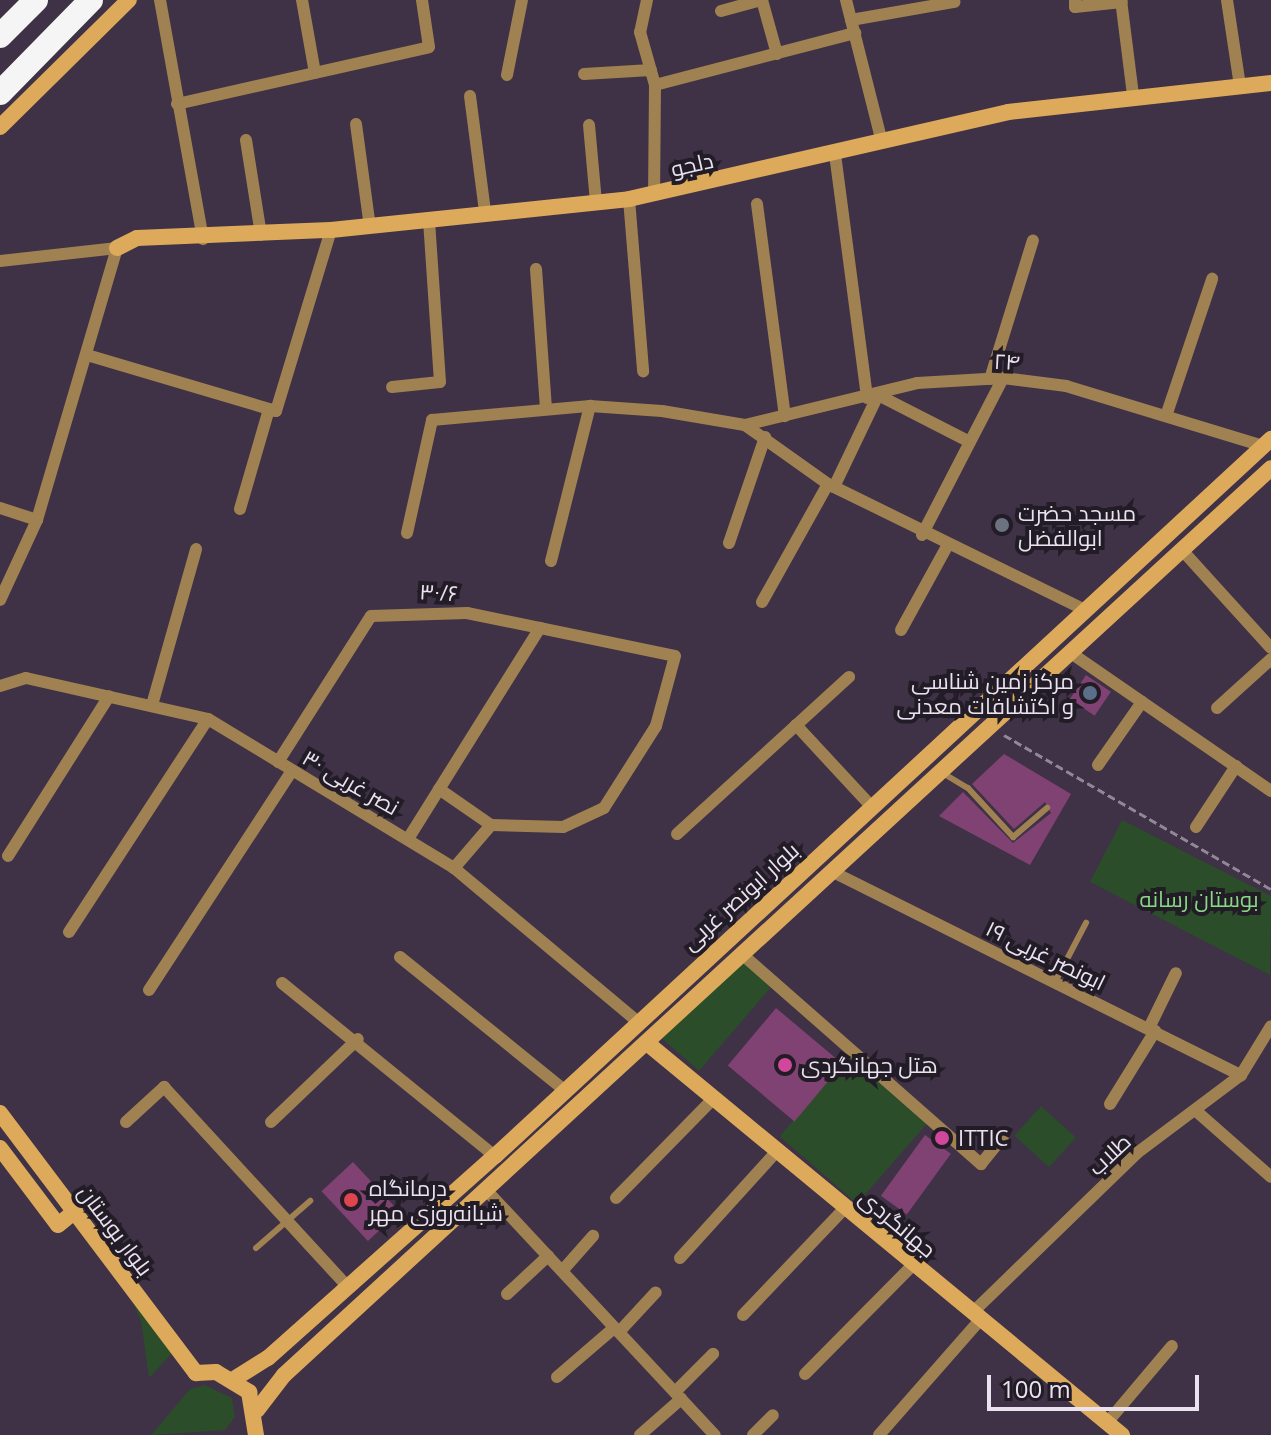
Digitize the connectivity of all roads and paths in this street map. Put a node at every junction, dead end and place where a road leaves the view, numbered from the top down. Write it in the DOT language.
graph roads {
  1 [pos="36,0"];
  2 [pos="91,0"];
  3 [pos="129,0"];
  4 [pos="160,0"];
  5 [pos="302,0"];
  6 [pos="422,0"];
  7 [pos="522,0"];
  8 [pos="647,0"];
  9 [pos="761,0"];
  10 [pos="846,0"];
  11 [pos="1075,0"];
  12 [pos="1227,0"];
  13 [pos="1122,1"];
  14 [pos="954,2"];
  15 [pos="721,11"];
  16 [pos="851,20"];
  17 [pos="855,33"];
  18 [pos="0,36"];
  19 [pos="777,54"];
  20 [pos="651,70"];
  21 [pos="315,73"];
  22 [pos="584,74"];
  23 [pos="507,75"];
  24 [pos="1271,83"];
  25 [pos="655,85"];
  26 [pos="1240,86"];
  27 [pos="0,93"];
  28 [pos="1133,95"];
  29 [pos="470,96"];
  30 [pos="177,104"];
  31 [pos="356,124"];
  32 [pos="589,125"];
  33 [pos="0,127"];
  34 [pos="246,140"];
  35 [pos="882,142"];
  36 [pos="835,154"];
  37 [pos="654,194"];
  38 [pos="629,199"];
  39 [pos="596,202"];
  40 [pos="757,204"];
  41 [pos="485,211"];
  42 [pos="429,219"];
  43 [pos="370,227"];
  44 [pos="331,230"];
  45 [pos="261,235"];
  46 [pos="203,239"];
  47 [pos="1033,240"];
  48 [pos="117,248"];
  49 [pos="0,261"];
  50 [pos="536,269"];
  51 [pos="1212,279"];
  52 [pos="87,355"];
  53 [pos="643,371"];
  54 [pos="996,379"];
  55 [pos="392,387"];
  56 [pos="872,396"];
  57 [pos="590,406"];
  58 [pos="546,409"];
  59 [pos="272,410"];
  60 [pos="785,416"];
  61 [pos="1166,416"];
  62 [pos="745,425"];
  63 [pos="765,437"];
  64 [pos="970,442"];
  65 [pos="1268,442"];
  66 [pos="1271,468"];
  67 [pos="831,485"];
  68 [pos="0,508"];
  69 [pos="240,509"];
  70 [pos="37,520"];
  71 [pos="407,533"];
  72 [pos="922,535"];
  73 [pos="729,543"];
  74 [pos="946,548"];
  75 [pos="196,549"];
  76 [pos="1182,550"];
  77 [pos="551,561"];
  78 [pos="0,600"];
  79 [pos="762,602"];
  80 [pos="1085,610"];
  81 [pos="540,628"];
  82 [pos="901,630"];
  83 [pos="1271,648"];
  84 [pos="1071,653"];
  85 [pos="1271,659"];
  86 [pos="849,677"];
  87 [pos="0,686"];
  88 [pos="109,696"];
  89 [pos="1142,702"];
  90 [pos="152,705"];
  91 [pos="1217,708"];
  92 [pos="208,719"];
  93 [pos="796,725"];
  94 [pos="990,727"];
  95 [pos="278,762"];
  96 [pos="1098,765"];
  97 [pos="1236,766"];
  98 [pos="292,771"];
  99 [pos="941,772"];
  100 [pos="439,789"];
  101 [pos="1271,791"];
  102 [pos="872,807"];
  103 [pos="1047,808"];
  104 [pos="491,825"];
  105 [pos="1196,827"];
  106 [pos="677,834"];
  107 [pos="408,839"];
  108 [pos="8,856"];
  109 [pos="454,868"];
  110 [pos="833,872"];
  111 [pos="1271,889"];
  112 [pos="1086,923"];
  113 [pos="69,932"];
  114 [pos="743,955"];
  115 [pos="400,957"];
  116 [pos="1176,973"];
  117 [pos="1055,982"];
  118 [pos="282,983"];
  119 [pos="149,990"];
  120 [pos="636,1020"];
  121 [pos="1271,1026"];
  122 [pos="1152,1030"];
  123 [pos="358,1039"];
  124 [pos="647,1043"];
  125 [pos="1241,1075"];
  126 [pos="563,1089"];
  127 [pos="713,1099"];
  128 [pos="1110,1104"];
  129 [pos="1195,1110"];
  130 [pos="0,1113"];
  131 [pos="126,1122"];
  132 [pos="271,1122"];
  133 [pos="1003,1137"];
  134 [pos="0,1148"];
  135 [pos="776,1152"];
  136 [pos="495,1156"];
  137 [pos="1271,1177"];
  138 [pos="489,1193"];
  139 [pos="616,1198"];
  140 [pos="310,1201"];
  141 [pos="845,1208"];
  142 [pos="75,1211"];
  143 [pos="287,1221"];
  144 [pos="593,1236"];
  145 [pos="256,1248"];
  146 [pos="548,1256"];
  147 [pos="680,1258"];
  148 [pos="913,1265"];
  149 [pos="562,1271"];
  150 [pos="348,1287"];
  151 [pos="656,1292"];
  152 [pos="507,1294"];
  153 [pos="743,1315"];
  154 [pos="976,1317"];
  155 [pos="616,1330"];
  156 [pos="1172,1346"];
  157 [pos="713,1354"];
  158 [pos="805,1374"];
  159 [pos="557,1377"];
  160 [pos="234,1379"];
  161 [pos="678,1395"];
  162 [pos="257,1410"];
  163 [pos="773,1415"];
  164 [pos="1106,1424"];
  165 [pos="256,1435"];
  166 [pos="640,1435"];
  167 [pos="715,1435"];
  168 [pos="753,1435"];
  169 [pos="879,1435"];
  170 [pos="1122,1435"];
  1 -- 18 [label="highway"];
  2 -- 27 [label="highway"];
  3 -- 33 [label="main road"];
  4 -- 30 [label="street"];
  5 -- 21 [label="street"];
  6 -- 21 [label="street"];
  7 -- 23 [label="street"];
  8 -- 20 [label="street"];
  9 -- 15 [label="street"];
  9 -- 19 [label="street"];
  10 -- 16 [label="street"];
  11 -- 13 [label="street"];
  12 -- 26 [label="street"];
  13 -- 28 [label="street"];
  14 -- 16 [label="street"];
  16 -- 17 [label="street"];
  17 -- 19 [label="street"];
  17 -- 35 [label="street"];
  19 -- 25 [label="street"];
  20 -- 22 [label="street"];
  20 -- 25 [label="street"];
  21 -- 30 [label="street"];
  24 -- 26 [label="main road, دلجو"];
  25 -- 37 [label="street"];
  26 -- 28 [label="main road, دلجو"];
  28 -- 35 [label="main road, دلجو"];
  29 -- 41 [label="street"];
  30 -- 46 [label="street"];
  31 -- 43 [label="street"];
  32 -- 39 [label="street"];
  34 -- 45 [label="street"];
  35 -- 36 [label="main road, دلجو"];
  36 -- 37 [label="main road, دلجو"];
  36 -- 56 [label="street"];
  37 -- 38 [label="main road, دلجو"];
  38 -- 39 [label="main road, دلجو"];
  38 -- 53 [label="street"];
  39 -- 41 [label="main road, دلجو"];
  40 -- 60 [label="street"];
  41 -- 42 [label="main road, دلجو"];
  42 -- 43 [label="main road, دلجو"];
  42 -- 55 [label="street"];
  43 -- 44 [label="main road, دلجو"];
  44 -- 45 [label="main road, دلجو"];
  44 -- 59 [label="street"];
  45 -- 46 [label="main road, دلجو"];
  46 -- 48 [label="main road, دلجو"];
  47 -- 54 [label="street"];
  48 -- 49 [label="street"];
  48 -- 52 [label="street"];
  50 -- 58 [label="street"];
  51 -- 61 [label="street"];
  52 -- 59 [label="street"];
  52 -- 70 [label="street"];
  54 -- 56 [label="street, ۲۴"];
  54 -- 61 [label="street, ۲۴"];
  54 -- 64 [label="street"];
  56 -- 60 [label="street, ۲۴"];
  56 -- 64 [label="street"];
  56 -- 67 [label="street"];
  57 -- 58 [label="street"];
  57 -- 62 [label="street"];
  57 -- 77 [label="street"];
  58 -- 71 [label="street"];
  59 -- 69 [label="street"];
  60 -- 62 [label="street, ۲۴"];
  61 -- 65 [label="street, ۲۴"];
  62 -- 63 [label="street"];
  63 -- 67 [label="street"];
  63 -- 73 [label="street"];
  64 -- 72 [label="street"];
  65 -- 80 [label="main road, بلوار ابونصر غربی"];
  66 -- 76 [label="main road, بلوار ابونصر غربی"];
  67 -- 72 [label="street"];
  67 -- 79 [label="street"];
  68 -- 70 [label="street"];
  70 -- 78 [label="street"];
  72 -- 74 [label="street"];
  74 -- 80 [label="street"];
  74 -- 82 [label="street"];
  75 -- 90 [label="street"];
  76 -- 83 [label="street"];
  76 -- 84 [label="main road, بلوار ابونصر غربی"];
  80 -- 102 [label="main road, بلوار ابونصر غربی"];
  81 -- 95 [label="street, ۳۰/۶"];
  81 -- 100 [label="street"];
  81 -- 104 [label="street, ۳۰/۶"];
  84 -- 89 [label="street"];
  84 -- 94 [label="main road, بلوار ابونصر غربی"];
  85 -- 91 [label="street"];
  86 -- 93 [label="street"];
  87 -- 88 [label="street, نصر غربی ۳۰"];
  88 -- 90 [label="street, نصر غربی ۳۰"];
  88 -- 108 [label="street"];
  89 -- 96 [label="street"];
  89 -- 97 [label="street"];
  90 -- 92 [label="street, نصر غربی ۳۰"];
  92 -- 95 [label="street, نصر غربی ۳۰"];
  92 -- 113 [label="street"];
  93 -- 102 [label="street"];
  93 -- 106 [label="street"];
  94 -- 99 [label="main road, بلوار ابونصر غربی"];
  94 -- 111 [label="path"];
  95 -- 98 [label="street, نصر غربی ۳۰"];
  97 -- 101 [label="street"];
  97 -- 105 [label="street"];
  98 -- 107 [label="street, نصر غربی ۳۰"];
  98 -- 119 [label="street"];
  99 -- 103 [label="lane"];
  99 -- 110 [label="main road, بلوار ابونصر غربی"];
  100 -- 104 [label="street"];
  100 -- 107 [label="street"];
  102 -- 120 [label="main road, بلوار ابونصر غربی"];
  104 -- 109 [label="street"];
  107 -- 109 [label="street, نصر غربی ۳۰"];
  109 -- 120 [label="street, نصر غربی ۳۰"];
  110 -- 114 [label="main road, بلوار ابونصر غربی"];
  110 -- 117 [label="street, ابونصر غربی ۱۹"];
  112 -- 117 [label="lane"];
  114 -- 124 [label="main road, بلوار ابونصر غربی"];
  114 -- 133 [label="street"];
  115 -- 126 [label="street"];
  116 -- 122 [label="street"];
  117 -- 122 [label="street, ابونصر غربی ۱۹"];
  118 -- 123 [label="street"];
  120 -- 126 [label="main road, بلوار ابونصر غربی"];
  121 -- 125 [label="street, طلاب"];
  122 -- 125 [label="street, ابونصر غربی ۱۹"];
  122 -- 128 [label="street"];
  123 -- 132 [label="street"];
  123 -- 136 [label="street"];
  124 -- 127 [label="main road, جهانگردی"];
  124 -- 138 [label="main road, بلوار ابونصر غربی"];
  125 -- 129 [label="street, طلاب"];
  126 -- 136 [label="main road, بلوار ابونصر غربی"];
  127 -- 135 [label="main road, جهانگردی"];
  127 -- 139 [label="street"];
  129 -- 137 [label="street"];
  129 -- 154 [label="street, طلاب"];
  130 -- 142 [label="main road, بلوار بوستان"];
  131 -- 143 [label="street"];
  134 -- 142 [label="main road, بلوار بوستان"];
  135 -- 141 [label="main road, جهانگردی"];
  135 -- 147 [label="street"];
  136 -- 150 [label="main road, بلوار ابونصر غربی"];
  138 -- 146 [label="street"];
  138 -- 162 [label="main road, بلوار ابونصر غربی"];
  140 -- 143 [label="lane"];
  141 -- 148 [label="main road, جهانگردی"];
  141 -- 153 [label="street"];
  142 -- 160 [label="main road, بلوار بوستان"];
  143 -- 145 [label="lane"];
  143 -- 150 [label="street"];
  144 -- 149 [label="street"];
  146 -- 149 [label="street"];
  146 -- 152 [label="street"];
  148 -- 154 [label="main road, جهانگردی"];
  148 -- 158 [label="street"];
  149 -- 155 [label="street"];
  150 -- 160 [label="main road, بلوار ابونصر غربی"];
  151 -- 155 [label="street"];
  154 -- 164 [label="main road, جهانگردی"];
  154 -- 169 [label="street, طلاب"];
  155 -- 159 [label="street"];
  155 -- 161 [label="street"];
  156 -- 164 [label="street"];
  157 -- 161 [label="street"];
  160 -- 162 [label="main road"];
  161 -- 166 [label="street"];
  161 -- 167 [label="street"];
  162 -- 165 [label="main road"];
  163 -- 168 [label="street"];
  164 -- 170 [label="main road, جهانگردی"];
}
